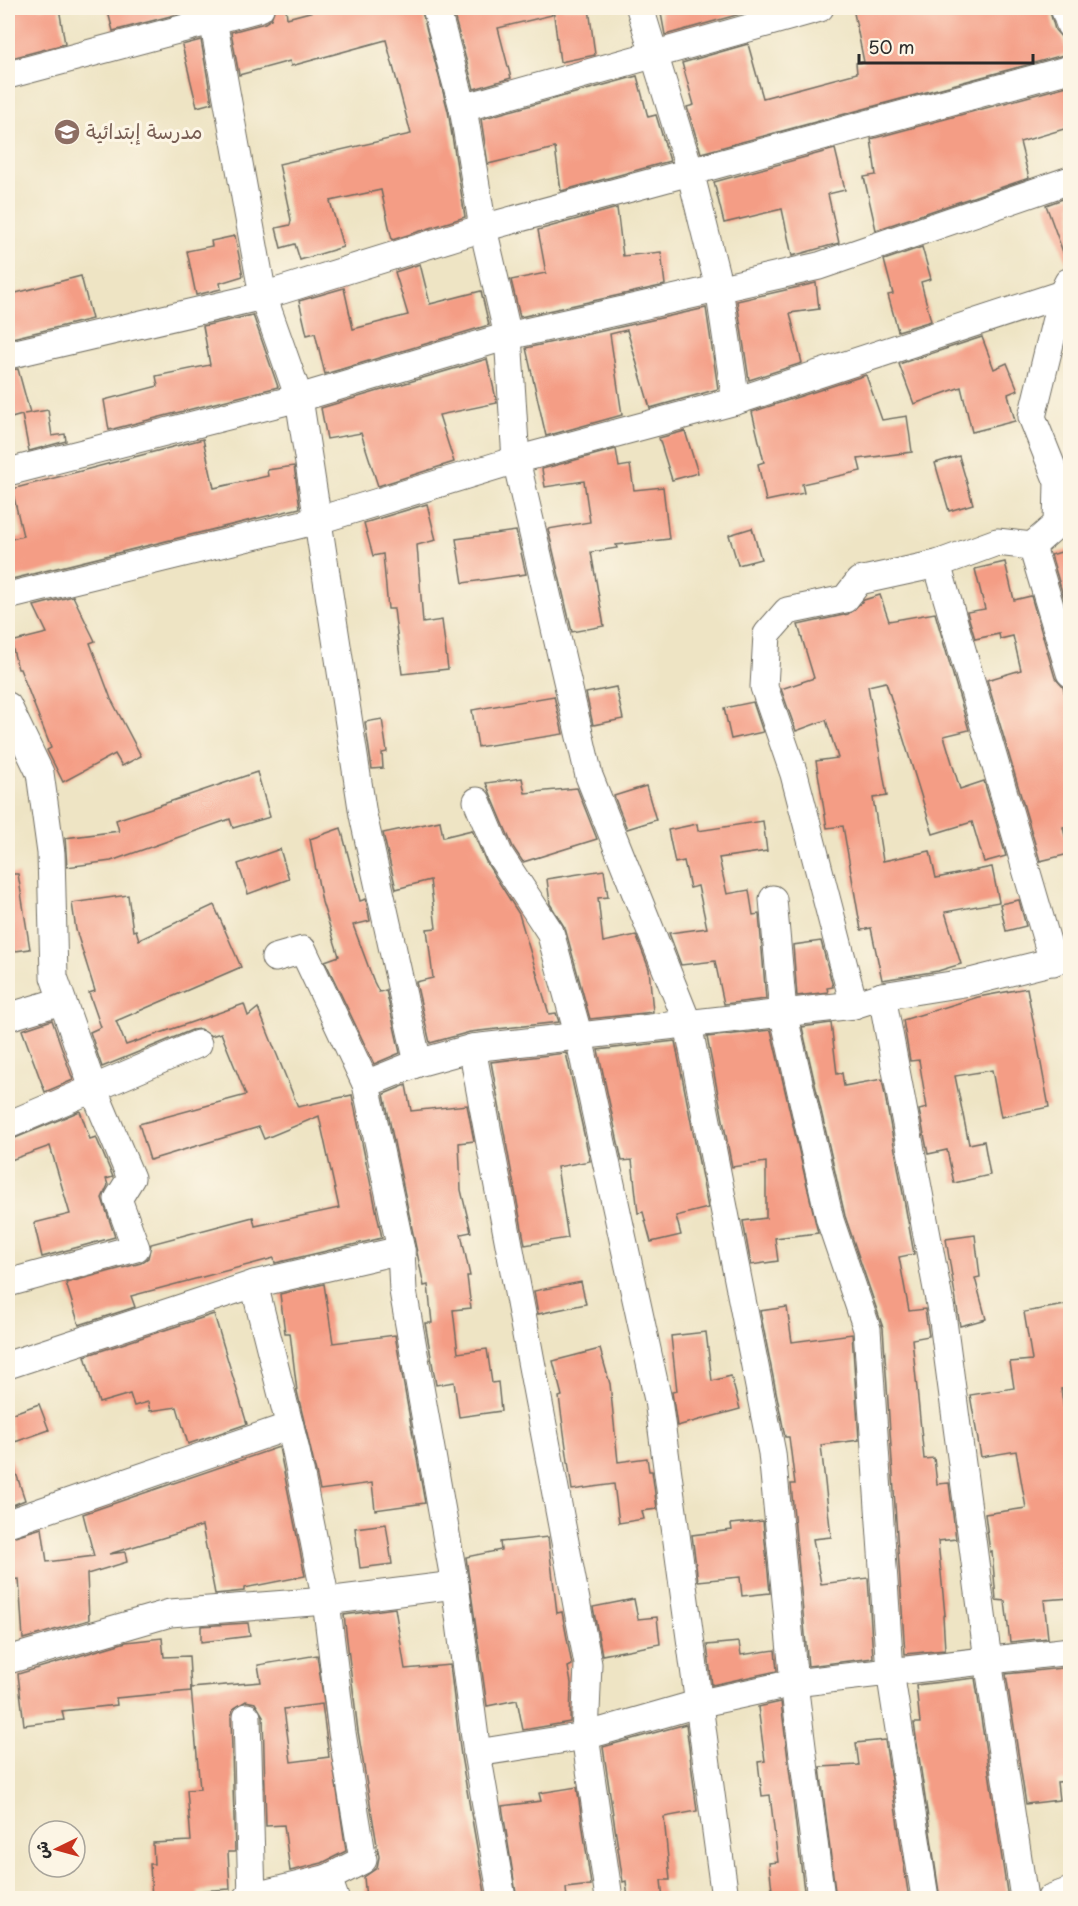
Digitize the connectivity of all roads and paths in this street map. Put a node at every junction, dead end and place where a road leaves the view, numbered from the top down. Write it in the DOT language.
graph roads {
  1 [pos="260,8"];
  2 [pos="436,8"];
  3 [pos="640,8"];
  4 [pos="820,8"];
  5 [pos="1064,8"];
  6 [pos="177,19"];
  7 [pos="213,21"];
  8 [pos="1071,25"];
  9 [pos="656,53"];
  10 [pos="1071,69"];
  11 [pos="8,75"];
  12 [pos="463,108"];
  13 [pos="690,171"];
  14 [pos="1071,180"];
  15 [pos="483,228"];
  16 [pos="1066,286"];
  17 [pos="719,288"];
  18 [pos="263,296"];
  19 [pos="507,336"];
  20 [pos="8,355"];
  21 [pos="299,398"];
  22 [pos="736,401"];
  23 [pos="516,460"];
  24 [pos="8,472"];
  25 [pos="320,520"];
  26 [pos="1032,546"];
  27 [pos="937,564"];
  28 [pos="8,596"];
  29 [pos="1071,673"];
  30 [pos="8,706"];
  31 [pos="477,801"];
  32 [pos="773,899"];
  33 [pos="275,958"];
  34 [pos="1062,959"];
  35 [pos="882,996"];
  36 [pos="61,1001"];
  37 [pos="854,1005"];
  38 [pos="783,1012"];
  39 [pos="8,1017"];
  40 [pos="688,1024"];
  41 [pos="579,1037"];
  42 [pos="198,1044"];
  43 [pos="472,1048"];
  44 [pos="418,1063"];
  45 [pos="366,1084"];
  46 [pos="93,1088"];
  47 [pos="8,1125"];
  48 [pos="402,1250"];
  49 [pos="8,1283"];
  50 [pos="254,1284"];
  51 [pos="8,1365"];
  52 [pos="290,1425"];
  53 [pos="8,1523"];
  54 [pos="455,1585"];
  55 [pos="326,1601"];
  56 [pos="1071,1650"];
  57 [pos="8,1660"];
  58 [pos="988,1660"];
  59 [pos="890,1671"];
  60 [pos="794,1683"];
  61 [pos="697,1704"];
  62 [pos="247,1717"];
  63 [pos="585,1736"];
  64 [pos="477,1754"];
  65 [pos="1071,1891"];
  66 [pos="333,1892"];
  67 [pos="250,1898"];
  68 [pos="502,1899"];
  69 [pos="609,1899"];
  70 [pos="725,1899"];
  71 [pos="821,1899"];
  72 [pos="925,1899"];
  73 [pos="1024,1899"];
  74 [pos="1051,1899"];
  1 -- 7 [label="street"];
  2 -- 12 [label="street"];
  3 -- 9 [label="street"];
  4 -- 9 [label="street"];
  5 -- 8 [label="street"];
  6 -- 7 [label="street"];
  6 -- 11 [label="street"];
  7 -- 18 [label="street"];
  9 -- 12 [label="street"];
  9 -- 13 [label="street"];
  10 -- 13 [label="street"];
  12 -- 15 [label="street"];
  13 -- 15 [label="street"];
  13 -- 17 [label="street"];
  14 -- 17 [label="street"];
  15 -- 18 [label="street"];
  15 -- 19 [label="street"];
  16 -- 22 [label="street"];
  16 -- 26 [label="street"];
  17 -- 19 [label="street"];
  17 -- 22 [label="street"];
  18 -- 20 [label="street"];
  18 -- 21 [label="street"];
  19 -- 21 [label="street"];
  19 -- 23 [label="street"];
  21 -- 24 [label="street"];
  21 -- 25 [label="street"];
  22 -- 23 [label="street"];
  23 -- 25 [label="street"];
  23 -- 40 [label="street"];
  25 -- 28 [label="street"];
  25 -- 44 [label="street"];
  26 -- 27 [label="street"];
  26 -- 29 [label="street"];
  27 -- 34 [label="street"];
  27 -- 37 [label="street"];
  30 -- 36 [label="street"];
  31 -- 41 [label="street"];
  32 -- 38 [label="street"];
  33 -- 45 [label="street"];
  34 -- 35 [label="street"];
  35 -- 37 [label="street"];
  35 -- 58 [label="street"];
  36 -- 39 [label="street"];
  36 -- 46 [label="street"];
  37 -- 38 [label="street"];
  38 -- 40 [label="street"];
  38 -- 59 [label="street"];
  40 -- 41 [label="street"];
  40 -- 60 [label="street"];
  41 -- 43 [label="street"];
  41 -- 61 [label="street"];
  42 -- 46 [label="street"];
  43 -- 44 [label="street"];
  43 -- 63 [label="street"];
  44 -- 45 [label="street"];
  45 -- 48 [label="street"];
  46 -- 47 [label="street"];
  46 -- 49 [label="street"];
  48 -- 50 [label="street"];
  48 -- 54 [label="street"];
  50 -- 51 [label="street"];
  50 -- 52 [label="street"];
  52 -- 53 [label="street"];
  52 -- 55 [label="street"];
  54 -- 55 [label="street"];
  54 -- 64 [label="street"];
  55 -- 57 [label="street"];
  55 -- 66 [label="street"];
  56 -- 58 [label="street"];
  58 -- 59 [label="street"];
  58 -- 73 [label="street"];
  59 -- 60 [label="street"];
  59 -- 72 [label="street"];
  60 -- 61 [label="street"];
  60 -- 71 [label="street"];
  61 -- 63 [label="street"];
  61 -- 70 [label="street"];
  62 -- 67 [label="street"];
  63 -- 64 [label="street"];
  63 -- 69 [label="street"];
  64 -- 68 [label="street"];
  65 -- 74 [label="street"];
  66 -- 67 [label="street"];
}
